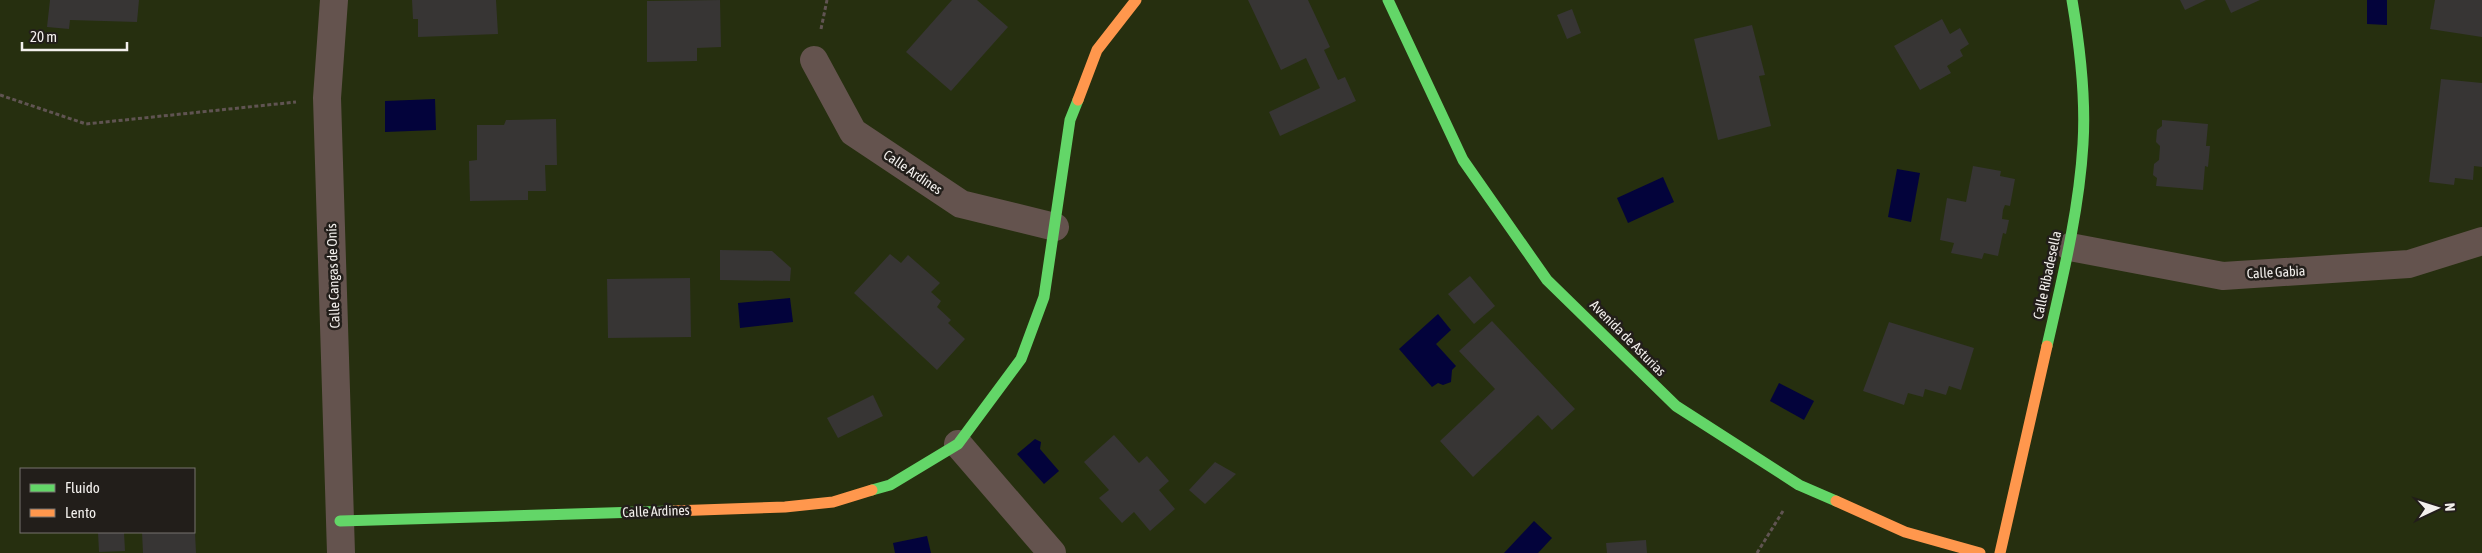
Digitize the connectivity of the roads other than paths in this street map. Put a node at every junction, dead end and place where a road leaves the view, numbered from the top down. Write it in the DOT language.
graph roads {
  1 [pos="334,0"];
  2 [pos="1136,0"];
  3 [pos="1388,0"];
  4 [pos="2072,0"];
  5 [pos="814,60"];
  6 [pos="1055,227"];
  7 [pos="2482,241"];
  8 [pos="2070,248"];
  9 [pos="958,444"];
  10 [pos="340,521"];
  11 [pos="341,553"];
  12 [pos="1052,553"];
  13 [pos="1980,553"];
  14 [pos="2000,553"];
  1 -- 10 [label="street, Calle Cangas de Onís"];
  2 -- 6 [label="street, Calle Ardines"];
  3 -- 13 [label="street, Avenida de Asturias"];
  4 -- 8 [label="street, Calle Ribadesella"];
  5 -- 6 [label="street, Calle Ardines"];
  6 -- 9 [label="street, Calle Ardines"];
  7 -- 8 [label="street, Calle Gabia"];
  8 -- 14 [label="street, Calle Ribadesella"];
  9 -- 10 [label="street, Calle Ardines"];
  9 -- 12 [label="street"];
  10 -- 11 [label="street, Calle Cangas de Onís"];
}
